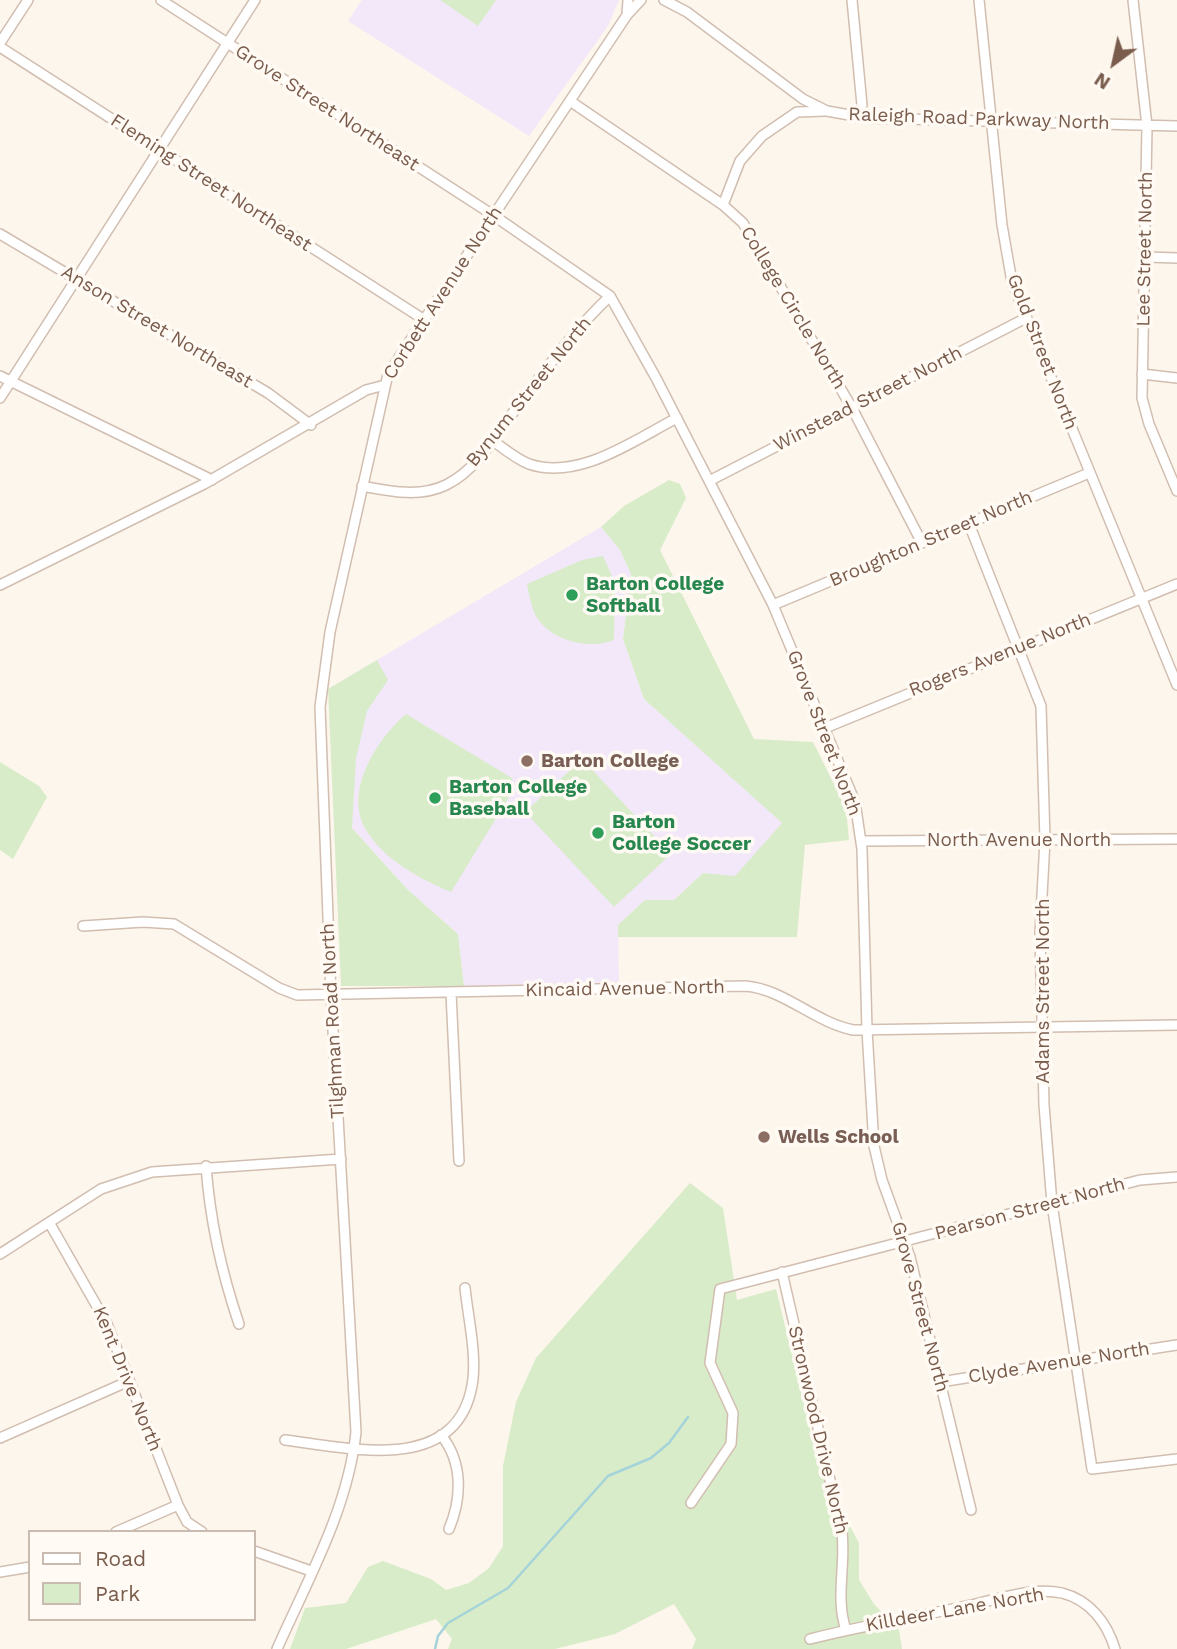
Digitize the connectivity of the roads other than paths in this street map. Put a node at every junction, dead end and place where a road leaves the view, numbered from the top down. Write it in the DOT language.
graph roads {
  1 [pos="28,0"];
  2 [pos="160,0"];
  3 [pos="255,0"];
  4 [pos="628,0"];
  5 [pos="641,0"];
  6 [pos="664,0"];
  7 [pos="677,0"];
  8 [pos="852,0"];
  9 [pos="978,0"];
  10 [pos="1133,0"];
  11 [pos="687,12"];
  12 [pos="626,15"];
  13 [pos="228,44"];
  14 [pos="0,45"];
  15 [pos="791,90"];
  16 [pos="570,101"];
  17 [pos="862,106"];
  18 [pos="827,111"];
  19 [pos="797,112"];
  20 [pos="990,121"];
  21 [pos="1147,125"];
  22 [pos="1177,126"];
  23 [pos="159,149"];
  24 [pos="723,205"];
  25 [pos="494,215"];
  26 [pos="0,234"];
  27 [pos="1146,257"];
  28 [pos="1177,258"];
  29 [pos="76,279"];
  30 [pos="610,296"];
  31 [pos="1026,318"];
  32 [pos="422,319"];
  33 [pos="1142,374"];
  34 [pos="0,376"];
  35 [pos="1177,378"];
  36 [pos="10,381"];
  37 [pos="385,385"];
  38 [pos="0,398"];
  39 [pos="852,408"];
  40 [pos="677,418"];
  41 [pos="310,425"];
  42 [pos="492,440"];
  43 [pos="1089,473"];
  44 [pos="212,480"];
  45 [pos="709,481"];
  46 [pos="362,486"];
  47 [pos="1177,491"];
  48 [pos="970,524"];
  49 [pos="922,543"];
  50 [pos="1177,584"];
  51 [pos="0,585"];
  52 [pos="1140,598"];
  53 [pos="773,605"];
  54 [pos="1019,646"];
  55 [pos="1177,685"];
  56 [pos="825,729"];
  57 [pos="1177,839"];
  58 [pos="1045,840"];
  59 [pos="862,841"];
  60 [pos="83,926"];
  61 [pos="451,993"];
  62 [pos="331,995"];
  63 [pos="1177,1025"];
  64 [pos="1042,1027"];
  65 [pos="867,1030"];
  66 [pos="341,1159"];
  67 [pos="460,1161"];
  68 [pos="205,1166"];
  69 [pos="1177,1177"];
  70 [pos="1052,1204"];
  71 [pos="50,1224"];
  72 [pos="906,1241"];
  73 [pos="0,1254"];
  74 [pos="782,1272"];
  75 [pos="465,1288"];
  76 [pos="239,1324"];
  77 [pos="1177,1345"];
  78 [pos="1078,1360"];
  79 [pos="129,1381"];
  80 [pos="940,1382"];
  81 [pos="441,1435"];
  82 [pos="0,1438"];
  83 [pos="285,1440"];
  84 [pos="354,1448"];
  85 [pos="1177,1459"];
  86 [pos="691,1503"];
  87 [pos="178,1505"];
  88 [pos="971,1510"];
  89 [pos="449,1529"];
  90 [pos="121,1530"];
  91 [pos="199,1530"];
  92 [pos="256,1552"];
  93 [pos="28,1567"];
  94 [pos="311,1571"];
  95 [pos="0,1572"];
  96 [pos="846,1630"];
  97 [pos="810,1639"];
  98 [pos="277,1649"];
  99 [pos="1115,1649"];
  1 -- 14 [label="street"];
  2 -- 13 [label="street, Grove Street Northeast"];
  3 -- 13 [label="street"];
  4 -- 12 [label="street, Corbett Avenue North"];
  5 -- 12 [label="street, Corbett Avenue North"];
  6 -- 11 [label="street, Raleigh Road Parkway North"];
  7 -- 11 [label="street, Raleigh Road Parkway North"];
  8 -- 17 [label="street"];
  9 -- 20 [label="street, Gold Street North"];
  10 -- 21 [label="street, Lee Street North"];
  11 -- 15 [label="street, Raleigh Road Parkway North"];
  12 -- 16 [label="street, Corbett Avenue North"];
  13 -- 23 [label="street"];
  13 -- 25 [label="street, Grove Street Northeast"];
  14 -- 23 [label="street, Fleming Street Northeast"];
  15 -- 18 [label="street, Raleigh Road Parkway North"];
  15 -- 19 [label="street"];
  16 -- 24 [label="street, College Circle North"];
  16 -- 25 [label="street, Corbett Avenue North"];
  18 -- 19 [label="street"];
  18 -- 20 [label="street, Raleigh Road Parkway North"];
  19 -- 24 [label="street"];
  20 -- 21 [label="street, Raleigh Road Parkway North"];
  20 -- 31 [label="street, Gold Street North"];
  21 -- 22 [label="street, Raleigh Road Parkway North"];
  21 -- 27 [label="street, Lee Street North"];
  23 -- 29 [label="street"];
  23 -- 32 [label="street, Fleming Street Northeast"];
  24 -- 39 [label="street, College Circle North"];
  25 -- 30 [label="street, Grove Street North"];
  25 -- 32 [label="street, Corbett Avenue North"];
  26 -- 29 [label="street, Anson Street Northeast"];
  27 -- 28 [label="street"];
  27 -- 33 [label="street, Lee Street North"];
  29 -- 36 [label="street"];
  29 -- 41 [label="street, Anson Street Northeast"];
  30 -- 40 [label="street, Grove Street North"];
  30 -- 42 [label="street, Bynum Street North"];
  31 -- 39 [label="street, Winstead Street North"];
  31 -- 43 [label="street, Gold Street North"];
  32 -- 37 [label="street, Corbett Avenue North"];
  33 -- 35 [label="street"];
  33 -- 47 [label="street, Lee Street North"];
  34 -- 36 [label="street"];
  36 -- 38 [label="street"];
  36 -- 44 [label="street"];
  37 -- 41 [label="street, Corbett Avenue North"];
  37 -- 46 [label="street, Tilghman Road North"];
  39 -- 45 [label="street, Winstead Street North"];
  39 -- 49 [label="street, College Circle North"];
  40 -- 42 [label="street"];
  40 -- 45 [label="street, Grove Street North"];
  41 -- 44 [label="street, Corbett Avenue North"];
  42 -- 46 [label="street, Bynum Street North"];
  43 -- 48 [label="street, Broughton Street North"];
  43 -- 52 [label="street, Gold Street North"];
  44 -- 51 [label="street, Corbett Avenue North"];
  45 -- 53 [label="street, Grove Street North"];
  46 -- 62 [label="street, Tilghman Road North"];
  48 -- 49 [label="street, Broughton Street North"];
  48 -- 54 [label="street, Adams Street North"];
  49 -- 53 [label="street, Broughton Street North"];
  50 -- 52 [label="street, Rogers Avenue North"];
  52 -- 54 [label="street, Rogers Avenue North"];
  52 -- 55 [label="street, Gold Street North"];
  53 -- 56 [label="street, Grove Street North"];
  54 -- 56 [label="street, Rogers Avenue North"];
  54 -- 58 [label="street, Adams Street North"];
  56 -- 59 [label="street, Grove Street North"];
  57 -- 58 [label="street, North Avenue North"];
  58 -- 59 [label="street, North Avenue North"];
  58 -- 64 [label="street, Adams Street North"];
  59 -- 65 [label="street, Grove Street North"];
  60 -- 62 [label="street, Kincaid Avenue North"];
  61 -- 62 [label="street, Kincaid Avenue North"];
  61 -- 65 [label="street, Kincaid Avenue North"];
  61 -- 67 [label="street"];
  62 -- 66 [label="street, Tilghman Road North"];
  63 -- 64 [label="street, Kincaid Avenue North"];
  64 -- 65 [label="street, Kincaid Avenue North"];
  64 -- 70 [label="street, Adams Street North"];
  65 -- 72 [label="street, Grove Street North"];
  66 -- 68 [label="street"];
  66 -- 84 [label="street, Tilghman Road North"];
  68 -- 71 [label="street"];
  68 -- 76 [label="street"];
  69 -- 70 [label="street, Pearson Street North"];
  70 -- 72 [label="street, Pearson Street North"];
  70 -- 78 [label="street, Adams Street North"];
  71 -- 73 [label="street"];
  71 -- 79 [label="street, Kent Drive North"];
  72 -- 74 [label="street, Pearson Street North"];
  72 -- 80 [label="street, Grove Street North"];
  74 -- 86 [label="street, Pearson Street North"];
  74 -- 96 [label="street, Stronwood Drive North"];
  75 -- 81 [label="street"];
  77 -- 78 [label="street, Clyde Avenue North"];
  78 -- 80 [label="street, Clyde Avenue North"];
  78 -- 85 [label="street, Adams Street North"];
  79 -- 82 [label="street"];
  79 -- 87 [label="street, Kent Drive North"];
  80 -- 88 [label="street, Grove Street North"];
  81 -- 84 [label="street"];
  81 -- 89 [label="street"];
  83 -- 84 [label="street"];
  84 -- 94 [label="street, Tilghman Road North"];
  87 -- 90 [label="street"];
  87 -- 91 [label="street, Kent Drive North"];
  92 -- 94 [label="street"];
  93 -- 95 [label="street"];
  94 -- 98 [label="street, Tilghman Road North"];
  96 -- 97 [label="street, Killdeer Lane North"];
  96 -- 99 [label="street, Killdeer Lane North"];
}
